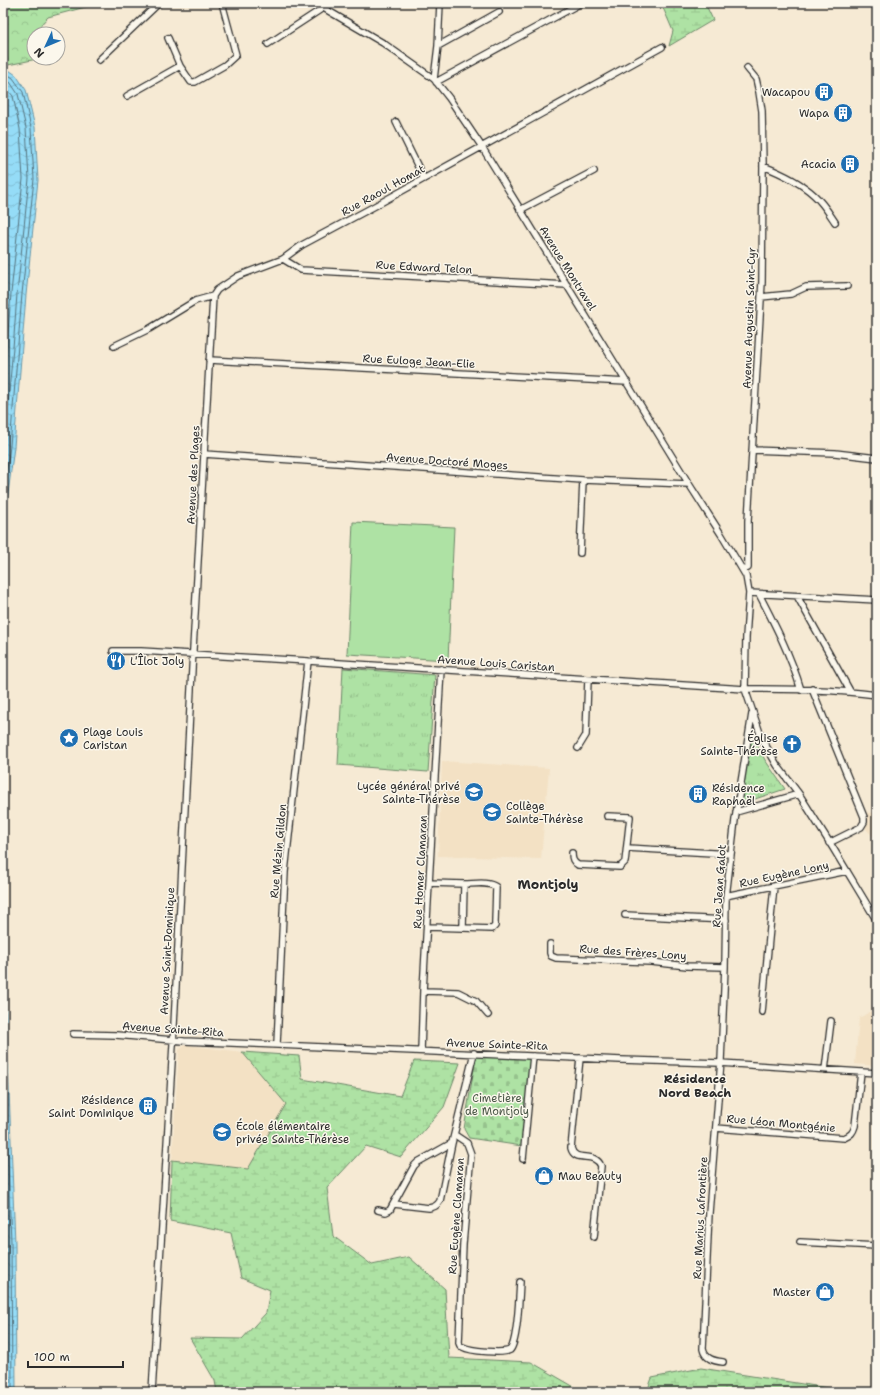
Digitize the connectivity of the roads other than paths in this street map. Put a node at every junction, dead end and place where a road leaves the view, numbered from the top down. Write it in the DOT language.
graph roads {
  1 [pos="159,3"];
  2 [pos="222,3"];
  3 [pos="315,3"];
  4 [pos="440,3"];
  5 [pos="581,3"];
  6 [pos="323,8"];
  7 [pos="499,12"];
  8 [pos="168,38"];
  9 [pos="268,44"];
  10 [pos="438,46"];
  11 [pos="662,47"];
  12 [pos="99,60"];
  13 [pos="180,66"];
  14 [pos="747,68"];
  15 [pos="435,81"];
  16 [pos="127,96"];
  17 [pos="396,122"];
  18 [pos="482,147"];
  19 [pos="763,166"];
  20 [pos="594,171"];
  21 [pos="424,179"];
  22 [pos="520,210"];
  23 [pos="835,222"];
  24 [pos="283,259"];
  25 [pos="567,285"];
  26 [pos="847,286"];
  27 [pos="213,296"];
  28 [pos="761,297"];
  29 [pos="114,346"];
  30 [pos="210,360"];
  31 [pos="627,382"];
  32 [pos="753,450"];
  33 [pos="204,454"];
  34 [pos="877,458"];
  35 [pos="583,480"];
  36 [pos="689,484"];
  37 [pos="580,553"];
  38 [pos="743,570"];
  39 [pos="748,593"];
  40 [pos="759,594"];
  41 [pos="797,596"];
  42 [pos="877,600"];
  43 [pos="113,651"];
  44 [pos="192,655"];
  45 [pos="308,661"];
  46 [pos="441,669"];
  47 [pos="588,679"];
  48 [pos="746,689"];
  49 [pos="812,689"];
  50 [pos="801,690"];
  51 [pos="850,691"];
  52 [pos="877,695"];
  53 [pos="752,712"];
  54 [pos="578,748"];
  55 [pos="799,794"];
  56 [pos="736,812"];
  57 [pos="607,816"];
  58 [pos="829,842"];
  59 [pos="627,848"];
  60 [pos="572,853"];
  61 [pos="730,854"];
  62 [pos="847,871"];
  63 [pos="429,883"];
  64 [pos="464,884"];
  65 [pos="774,886"];
  66 [pos="726,897"];
  67 [pos="626,915"];
  68 [pos="726,920"];
  69 [pos="877,922"];
  70 [pos="427,927"];
  71 [pos="462,928"];
  72 [pos="550,944"];
  73 [pos="725,967"];
  74 [pos="423,991"];
  75 [pos="762,1012"];
  76 [pos="488,1015"];
  77 [pos="831,1021"];
  78 [pos="73,1034"];
  79 [pos="173,1040"];
  80 [pos="276,1044"];
  81 [pos="421,1051"];
  82 [pos="474,1053"];
  83 [pos="533,1056"];
  84 [pos="580,1058"];
  85 [pos="720,1063"];
  86 [pos="825,1070"];
  87 [pos="861,1072"];
  88 [pos="877,1074"];
  89 [pos="716,1128"];
  90 [pos="455,1135"];
  91 [pos="452,1143"];
  92 [pos="523,1159"];
  93 [pos="394,1204"];
  94 [pos="378,1210"];
  95 [pos="594,1237"];
  96 [pos="800,1242"];
  97 [pos="877,1246"];
  98 [pos="520,1282"];
  99 [pos="723,1362"];
  100 [pos="152,1392"];
  1 -- 12 [label="street"];
  2 -- 13 [label="street"];
  3 -- 6 [label="street, Avenue Montravel"];
  4 -- 10 [label="street"];
  5 -- 15 [label="street"];
  6 -- 9 [label="street"];
  6 -- 15 [label="street, Avenue Montravel"];
  7 -- 10 [label="street"];
  8 -- 13 [label="street"];
  10 -- 15 [label="street"];
  11 -- 18 [label="street, Rue Raoul Homat"];
  13 -- 16 [label="street"];
  14 -- 19 [label="street, Avenue Augustin Saint-Cyr"];
  15 -- 18 [label="street, Avenue Montravel"];
  17 -- 21 [label="street"];
  18 -- 21 [label="street, Rue Raoul Homat"];
  18 -- 22 [label="street, Avenue Montravel"];
  19 -- 23 [label="street"];
  19 -- 28 [label="street, Avenue Augustin Saint-Cyr"];
  20 -- 22 [label="street"];
  21 -- 24 [label="street, Rue Raoul Homat"];
  22 -- 25 [label="street, Avenue Montravel"];
  24 -- 25 [label="street, Rue Edward Telon"];
  24 -- 27 [label="street, Rue Raoul Homat"];
  25 -- 31 [label="street, Avenue Montravel"];
  26 -- 28 [label="street"];
  27 -- 29 [label="street, Rue Raoul Homat"];
  27 -- 30 [label="street, Avenue des Plages"];
  28 -- 32 [label="street, Avenue Augustin Saint-Cyr"];
  30 -- 31 [label="street, Rue Euloge Jean-Elie"];
  30 -- 33 [label="street, Avenue des Plages"];
  31 -- 36 [label="street, Avenue Montravel"];
  32 -- 34 [label="street"];
  32 -- 38 [label="street, Avenue Augustin Saint-Cyr"];
  33 -- 35 [label="street, Avenue Doctoré Moges"];
  33 -- 44 [label="street, Avenue des Plages"];
  35 -- 36 [label="street, Avenue Doctoré Moges"];
  35 -- 37 [label="street"];
  36 -- 38 [label="street, Avenue Montravel"];
  38 -- 39 [label="street, Avenue Montravel"];
  39 -- 40 [label="street"];
  39 -- 48 [label="street, Avenue Montravel"];
  40 -- 41 [label="street"];
  40 -- 50 [label="street"];
  41 -- 42 [label="street"];
  41 -- 51 [label="street"];
  43 -- 44 [label="street, Avenue Louis Caristan"];
  44 -- 45 [label="street, Avenue Louis Caristan"];
  44 -- 79 [label="street, Avenue Saint-Dominique"];
  45 -- 46 [label="street, Avenue Louis Caristan"];
  45 -- 80 [label="street, Rue Mézin Gildon"];
  46 -- 47 [label="street, Avenue Louis Caristan"];
  46 -- 63 [label="street, Rue Homer Clamaran"];
  47 -- 48 [label="street, Avenue Louis Caristan"];
  47 -- 54 [label="street"];
  48 -- 50 [label="street, Avenue Louis Caristan"];
  48 -- 53 [label="street, Avenue Montravel"];
  49 -- 50 [label="street, Avenue Louis Caristan"];
  49 -- 51 [label="street, Avenue Louis Caristan"];
  49 -- 58 [label="street"];
  51 -- 52 [label="street, Avenue Louis Caristan"];
  53 -- 55 [label="street, Avenue Montravel"];
  53 -- 56 [label="street, Rue Jean Galot"];
  55 -- 56 [label="street"];
  55 -- 58 [label="street, Avenue Montravel"];
  56 -- 61 [label="street, Rue Jean Galot"];
  57 -- 59 [label="street"];
  58 -- 62 [label="street, Avenue Montravel"];
  59 -- 60 [label="street"];
  59 -- 61 [label="street"];
  61 -- 66 [label="street, Rue Jean Galot"];
  62 -- 65 [label="street, Rue Eugène Lony"];
  62 -- 69 [label="street, Avenue Montravel"];
  63 -- 64 [label="street"];
  63 -- 70 [label="street, Rue Homer Clamaran"];
  64 -- 71 [label="street"];
  64 -- 71 [label="street"];
  65 -- 66 [label="street, Rue Eugène Lony"];
  65 -- 75 [label="street"];
  66 -- 68 [label="street, Rue Jean Galot"];
  67 -- 68 [label="street"];
  68 -- 73 [label="street, Rue Jean Galot"];
  70 -- 71 [label="street"];
  70 -- 74 [label="street, Rue Homer Clamaran"];
  72 -- 73 [label="street, Rue des Frères Lony"];
  73 -- 85 [label="street, Rue Jean Galot"];
  74 -- 76 [label="street"];
  74 -- 81 [label="street, Rue Homer Clamaran"];
  77 -- 86 [label="street"];
  78 -- 79 [label="street, Avenue Sainte-Rita"];
  79 -- 80 [label="street, Avenue Sainte-Rita"];
  79 -- 100 [label="street, Avenue Saint-Dominique"];
  80 -- 81 [label="street, Avenue Sainte-Rita"];
  81 -- 82 [label="street, Avenue Sainte-Rita"];
  82 -- 83 [label="street, Avenue Sainte-Rita"];
  82 -- 90 [label="street"];
  83 -- 84 [label="street, Avenue Sainte-Rita"];
  83 -- 92 [label="street"];
  84 -- 85 [label="street, Avenue Sainte-Rita"];
  84 -- 95 [label="street"];
  85 -- 86 [label="street, Avenue Sainte-Rita"];
  85 -- 89 [label="street, Rue Marius Lafrontière"];
  86 -- 87 [label="street, Avenue Sainte-Rita"];
  87 -- 88 [label="street, Avenue Sainte-Rita"];
  87 -- 89 [label="street, Rue Léon Montgénie"];
  89 -- 99 [label="street, Rue Marius Lafrontière"];
  90 -- 91 [label="street"];
  90 -- 98 [label="street, Rue Eugène Clamaran"];
  91 -- 93 [label="street"];
  91 -- 93 [label="street"];
  93 -- 94 [label="street"];
  96 -- 97 [label="street"];
}
